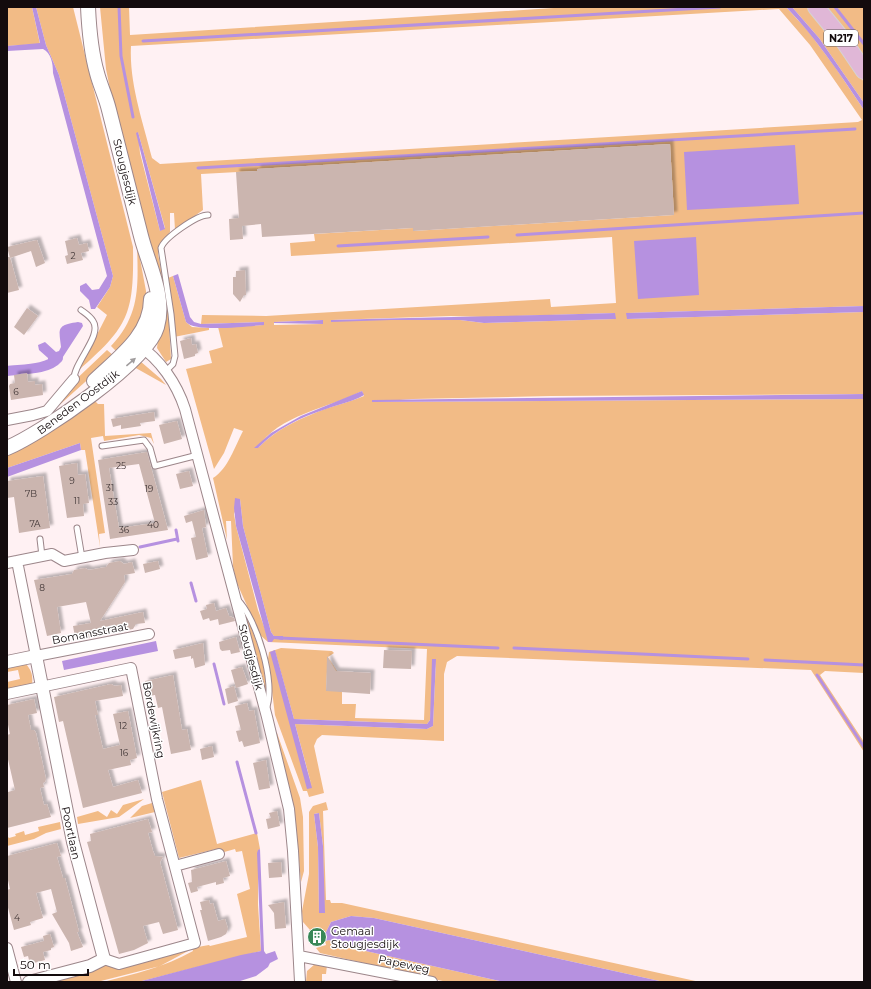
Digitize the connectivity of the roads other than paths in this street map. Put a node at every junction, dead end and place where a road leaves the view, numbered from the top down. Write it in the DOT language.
graph roads {
  1 [pos="88,7"];
  2 [pos="97,7"];
  3 [pos="816,7"];
  4 [pos="864,71"];
  5 [pos="108,105"];
  6 [pos="208,215"];
  7 [pos="81,310"];
  8 [pos="140,346"];
  9 [pos="165,372"];
  10 [pos="74,379"];
  11 [pos="7,420"];
  12 [pos="7,437"];
  13 [pos="102,446"];
  14 [pos="7,448"];
  15 [pos="198,455"];
  16 [pos="77,528"];
  17 [pos="40,539"];
  18 [pos="133,550"];
  19 [pos="42,556"];
  20 [pos="82,558"];
  21 [pos="12,562"];
  22 [pos="149,634"];
  23 [pos="36,656"];
  24 [pos="7,662"];
  25 [pos="42,687"];
  26 [pos="7,694"];
  27 [pos="219,854"];
  28 [pos="175,866"];
  29 [pos="7,948"];
  30 [pos="299,956"];
  31 [pos="104,959"];
  32 [pos="16,982"];
  33 [pos="29,982"];
  34 [pos="300,982"];
  35 [pos="432,982"];
  1 -- 5 [label="main road, Stougjesdijk"];
  2 -- 5 [label="main road, Stougjesdijk"];
  3 -- 4 [label="main road, N217"];
  5 -- 8 [label="main road, Stougjesdijk"];
  6 -- 9 [label="lane"];
  7 -- 10 [label="lane"];
  8 -- 9 [label="street, Stougjesdijk"];
  8 -- 12 [label="main road, Beneden Oostdijk"];
  14 -- 8 [label="main road, Beneden Oostdijk, one-way"];
  9 -- 15 [label="street, Stougjesdijk"];
  10 -- 11 [label="street"];
  13 -- 15 [label="lane"];
  15 -- 30 [label="street, Stougjesdijk"];
  16 -- 20 [label="lane"];
  17 -- 19 [label="lane"];
  18 -- 20 [label="street"];
  19 -- 20 [label="street"];
  19 -- 21 [label="street"];
  21 -- 23 [label="street"];
  22 -- 23 [label="street, Bomansstraat"];
  23 -- 24 [label="street"];
  23 -- 25 [label="street, Poortlaan"];
  25 -- 26 [label="street"];
  25 -- 28 [label="street, Bordewijkring"];
  25 -- 31 [label="street, Poortlaan"];
  27 -- 28 [label="street"];
  28 -- 31 [label="street, Bordewijkring"];
  29 -- 32 [label="street"];
  30 -- 34 [label="street, Stougjesdijk"];
  30 -- 35 [label="street, Papeweg"];
  31 -- 33 [label="street"];
}
